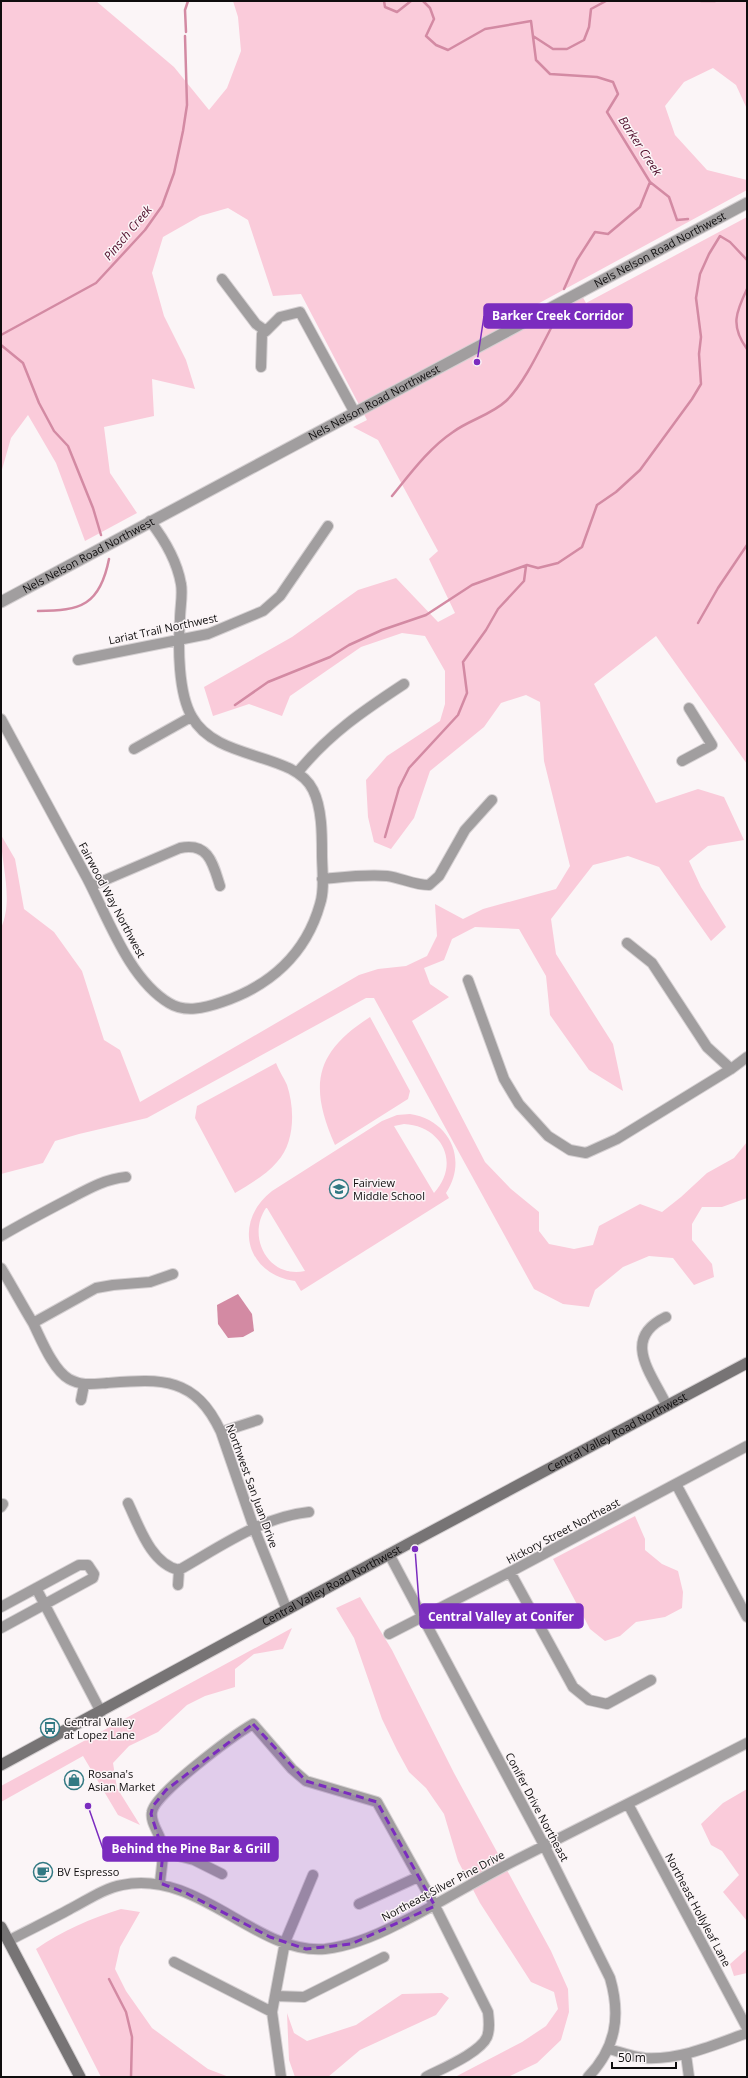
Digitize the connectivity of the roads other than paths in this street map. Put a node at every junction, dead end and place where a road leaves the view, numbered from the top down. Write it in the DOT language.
graph roads {
  1 [pos="747,203"];
  2 [pos="222,280"];
  3 [pos="264,332"];
  4 [pos="261,367"];
  5 [pos="355,413"];
  6 [pos="150,521"];
  7 [pos="328,526"];
  8 [pos="1,602"];
  9 [pos="179,639"];
  10 [pos="78,660"];
  11 [pos="404,684"];
  12 [pos="689,708"];
  13 [pos="191,717"];
  14 [pos="1,719"];
  15 [pos="134,749"];
  16 [pos="682,761"];
  17 [pos="298,772"];
  18 [pos="492,800"];
  19 [pos="322,879"];
  20 [pos="91,886"];
  21 [pos="220,886"];
  22 [pos="627,943"];
  23 [pos="468,980"];
  24 [pos="747,1057"];
  25 [pos="731,1069"];
  26 [pos="126,1177"];
  27 [pos="1,1236"];
  28 [pos="1,1268"];
  29 [pos="173,1274"];
  30 [pos="666,1317"];
  31 [pos="33,1323"];
  32 [pos="747,1363"];
  33 [pos="84,1385"];
  34 [pos="81,1400"];
  35 [pos="667,1406"];
  36 [pos="258,1420"];
  37 [pos="221,1432"];
  38 [pos="747,1446"];
  39 [pos="676,1484"];
  40 [pos="128,1503"];
  41 [pos="309,1512"];
  42 [pos="254,1528"];
  43 [pos="390,1554"];
  44 [pos="179,1570"];
  45 [pos="510,1572"];
  46 [pos="178,1585"];
  47 [pos="36,1588"];
  48 [pos="45,1605"];
  49 [pos="1,1607"];
  50 [pos="287,1610"];
  51 [pos="747,1617"];
  52 [pos="423,1618"];
  53 [pos="1,1628"];
  54 [pos="389,1634"];
  55 [pos="651,1680"];
  56 [pos="101,1712"];
  57 [pos="747,1743"];
  58 [pos="1,1765"];
  59 [pos="628,1804"];
  60 [pos="544,1847"];
  61 [pos="163,1852"];
  62 [pos="222,1874"];
  63 [pos="313,1875"];
  64 [pos="418,1877"];
  65 [pos="160,1883"];
  66 [pos="359,1904"];
  67 [pos="435,1906"];
  68 [pos="1,1927"];
  69 [pos="8,1941"];
  70 [pos="285,1942"];
  71 [pos="384,1958"];
  72 [pos="174,1962"];
  73 [pos="275,1996"];
  74 [pos="272,2012"];
  75 [pos="747,2028"];
  76 [pos="747,2033"];
  77 [pos="609,2049"];
  78 [pos="686,2055"];
  79 [pos="80,2077"];
  80 [pos="281,2077"];
  81 [pos="426,2077"];
  82 [pos="588,2077"];
  83 [pos="689,2077"];
  1 -- 5 [label="street, Nels Nelson Road Northwest"];
  2 -- 3 [label="street"];
  3 -- 4 [label="street"];
  3 -- 5 [label="street"];
  5 -- 6 [label="street, Nels Nelson Road Northwest"];
  6 -- 8 [label="street, Nels Nelson Road Northwest"];
  6 -- 9 [label="street"];
  7 -- 9 [label="street, Lariat Trail Northwest"];
  9 -- 10 [label="street, Lariat Trail Northwest"];
  9 -- 13 [label="street"];
  11 -- 17 [label="street"];
  12 -- 16 [label="street"];
  13 -- 15 [label="street"];
  13 -- 17 [label="street, Fairwood Way Northwest"];
  14 -- 20 [label="street, Fairwood Way Northwest"];
  17 -- 19 [label="street, Fairwood Way Northwest"];
  18 -- 19 [label="street"];
  19 -- 20 [label="street, Fairwood Way Northwest"];
  20 -- 21 [label="street"];
  22 -- 25 [label="street"];
  23 -- 25 [label="street"];
  24 -- 25 [label="street"];
  26 -- 27 [label="street"];
  28 -- 31 [label="street, Northwest San Juan Drive"];
  29 -- 31 [label="street"];
  30 -- 35 [label="street"];
  31 -- 33 [label="street, Northwest San Juan Drive"];
  32 -- 35 [label="main road, Central Valley Road Northwest"];
  33 -- 34 [label="street"];
  33 -- 37 [label="street, Northwest San Juan Drive"];
  35 -- 43 [label="main road, Central Valley Road Northwest"];
  36 -- 37 [label="street"];
  37 -- 42 [label="street, Northwest San Juan Drive"];
  38 -- 39 [label="street, Hickory Street Northeast"];
  39 -- 45 [label="street, Hickory Street Northeast"];
  39 -- 51 [label="street"];
  40 -- 44 [label="street"];
  41 -- 42 [label="street"];
  42 -- 44 [label="street"];
  42 -- 50 [label="street, Northwest San Juan Drive"];
  43 -- 50 [label="main road, Central Valley Road Northwest"];
  43 -- 52 [label="street, Conifer Drive Northeast"];
  44 -- 46 [label="street"];
  45 -- 52 [label="street, Hickory Street Northeast"];
  45 -- 55 [label="street"];
  47 -- 48 [label="street"];
  47 -- 48 [label="street"];
  47 -- 49 [label="street"];
  48 -- 53 [label="street"];
  48 -- 56 [label="street"];
  50 -- 56 [label="main road, Central Valley Road Northwest"];
  52 -- 54 [label="street, Hickory Street Northeast"];
  52 -- 60 [label="street, Conifer Drive Northeast"];
  56 -- 58 [label="main road, Central Valley Road Northwest"];
  57 -- 59 [label="street, Northeast Silver Pine Drive"];
  59 -- 60 [label="street, Northeast Silver Pine Drive"];
  59 -- 75 [label="street, Northeast Hollyleaf Lane"];
  60 -- 67 [label="street, Northeast Silver Pine Drive"];
  60 -- 77 [label="street, Conifer Drive Northeast"];
  61 -- 62 [label="street"];
  61 -- 64 [label="street"];
  61 -- 65 [label="street"];
  63 -- 70 [label="street"];
  64 -- 66 [label="street"];
  64 -- 67 [label="street"];
  65 -- 69 [label="street, Northeast Silver Pine Drive"];
  65 -- 70 [label="street, Northeast Silver Pine Drive"];
  67 -- 70 [label="street, Northeast Silver Pine Drive"];
  67 -- 81 [label="street"];
  68 -- 69 [label="main road"];
  69 -- 79 [label="main road"];
  70 -- 73 [label="street"];
  71 -- 73 [label="street"];
  72 -- 74 [label="street"];
  73 -- 74 [label="street"];
  74 -- 80 [label="street"];
  76 -- 78 [label="street"];
  77 -- 78 [label="street"];
  77 -- 82 [label="street, Conifer Drive Northeast"];
  78 -- 83 [label="street"];
}
